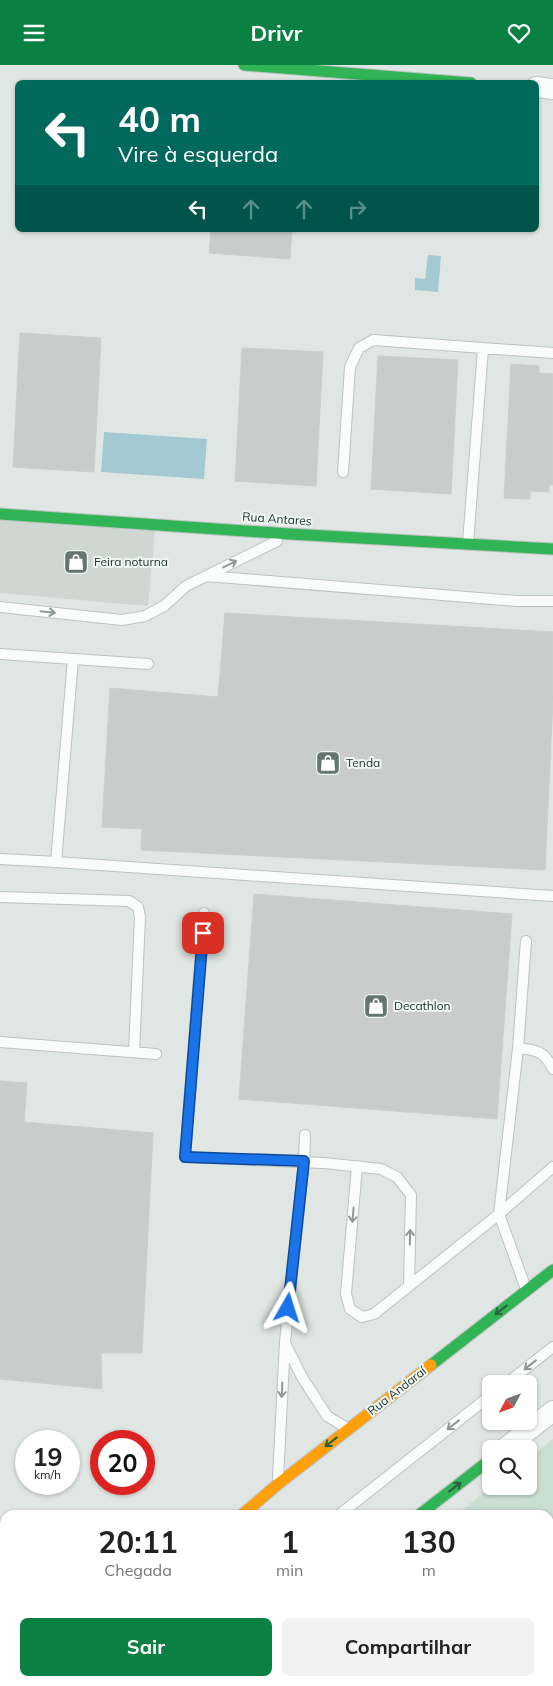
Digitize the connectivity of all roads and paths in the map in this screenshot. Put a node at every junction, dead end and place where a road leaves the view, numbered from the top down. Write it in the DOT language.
graph roads {
  1 [pos="244,65"];
  2 [pos="433,80"];
  3 [pos="539,87"];
  4 [pos="553,89"];
  5 [pos="483,349"];
  6 [pos="553,353"];
  7 [pos="343,472"];
  8 [pos="0,514"];
  9 [pos="290,534"];
  10 [pos="468,544"];
  11 [pos="553,549"];
  12 [pos="206,577"];
  13 [pos="553,601"];
  14 [pos="0,607"];
  15 [pos="0,654"];
  16 [pos="73,659"];
  17 [pos="148,664"];
  18 [pos="0,859"];
  19 [pos="56,862"];
  20 [pos="553,896"];
  21 [pos="0,897"];
  22 [pos="204,913"];
  23 [pos="526,941"];
  24 [pos="0,1042"];
  25 [pos="518,1048"];
  26 [pos="134,1052"];
  27 [pos="156,1053"];
  28 [pos="553,1069"];
  29 [pos="305,1135"];
  30 [pos="304,1161"];
  31 [pos="357,1166"];
  32 [pos="553,1167"];
  33 [pos="499,1214"];
  34 [pos="553,1270"];
  35 [pos="409,1286"];
  36 [pos="526,1291"];
  37 [pos="285,1342"];
  38 [pos="553,1347"];
  39 [pos="517,1375"];
  40 [pos="482,1402"];
  41 [pos="553,1411"];
  42 [pos="348,1429"];
  43 [pos="516,1440"];
  44 [pos="482,1466"];
  45 [pos="278,1484"];
  46 [pos="248,1510"];
  47 [pos="345,1510"];
  48 [pos="425,1510"];
  1 -- 2 [label="street"];
  3 -- 4 [label="street"];
  5 -- 6 [label="lane"];
  5 -- 7 [label="lane"];
  5 -- 10 [label="lane"];
  8 -- 9 [label="street, Rua Antares"];
  9 -- 10 [label="street, Rua Antares"];
  12 -- 9 [label="lane, one-way"];
  10 -- 11 [label="street, Rua Antares"];
  12 -- 13 [label="lane"];
  14 -- 12 [label="lane, one-way"];
  15 -- 16 [label="lane"];
  16 -- 17 [label="lane"];
  16 -- 19 [label="lane"];
  18 -- 19 [label="lane"];
  19 -- 20 [label="lane"];
  21 -- 26 [label="lane"];
  22 -- 30 [label="lane"];
  23 -- 25 [label="lane"];
  24 -- 26 [label="lane"];
  25 -- 28 [label="lane"];
  25 -- 33 [label="lane"];
  26 -- 27 [label="lane"];
  29 -- 30 [label="lane"];
  30 -- 31 [label="lane"];
  30 -- 37 [label="lane"];
  35 -- 31 [label="lane, one-way"];
  31 -- 35 [label="lane, one-way"];
  32 -- 33 [label="lane"];
  33 -- 35 [label="lane"];
  33 -- 36 [label="lane"];
  34 -- 36 [label="street, Rua Andaraí"];
  36 -- 42 [label="street, Rua Andaraí, one-way"];
  37 -- 42 [label="lane"];
  37 -- 45 [label="lane, one-way"];
  38 -- 39 [label="lane, one-way"];
  40 -- 47 [label="lane, one-way"];
  41 -- 43 [label="street"];
  42 -- 45 [label="street, Rua Andaraí, one-way"];
  48 -- 44 [label="street, one-way"];
  45 -- 46 [label="street, Rua Andaraí"];
}
